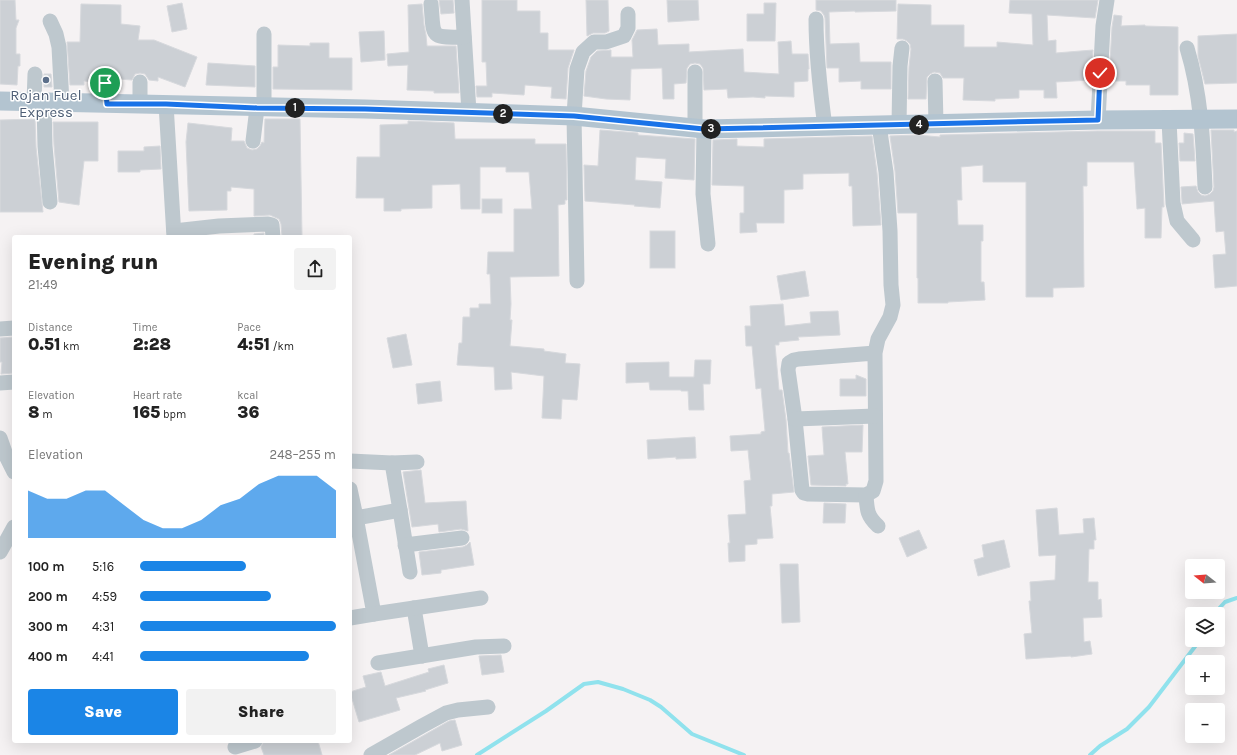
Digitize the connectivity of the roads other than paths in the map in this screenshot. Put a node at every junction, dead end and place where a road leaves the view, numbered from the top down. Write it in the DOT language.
graph roads {
  1 [pos="462,0"];
  2 [pos="1107,0"];
  3 [pos="431,4"];
  4 [pos="628,14"];
  5 [pos="816,19"];
  6 [pos="50,21"];
  7 [pos="264,34"];
  8 [pos="464,37"];
  9 [pos="902,48"];
  10 [pos="1187,48"];
  11 [pos="694,72"];
  12 [pos="35,74"];
  13 [pos="935,81"];
  14 [pos="140,82"];
  15 [pos="105,83"];
  16 [pos="0,101"];
  17 [pos="47,103"];
  18 [pos="107,104"];
  19 [pos="140,104"];
  20 [pos="166,104"];
  21 [pos="260,108"];
  22 [pos="469,112"];
  23 [pos="574,116"];
  24 [pos="1201,119"];
  25 [pos="1237,119"];
  26 [pos="1098,120"];
  27 [pos="1169,120"];
  28 [pos="936,124"];
  29 [pos="898,125"];
  30 [pos="879,126"];
  31 [pos="825,127"];
  32 [pos="699,129"];
  33 [pos="253,141"];
  34 [pos="1205,187"];
  35 [pos="50,202"];
  36 [pos="219,232"];
  37 [pos="174,234"];
  38 [pos="273,235"];
  39 [pos="1193,240"];
  40 [pos="708,244"];
  41 [pos="577,281"];
  42 [pos="12,328"];
  43 [pos="0,329"];
  44 [pos="875,353"];
  45 [pos="12,382"];
  46 [pos="0,383"];
  47 [pos="875,416"];
  48 [pos="794,419"];
  49 [pos="0,438"];
  50 [pos="10,458"];
  51 [pos="352,461"];
  52 [pos="417,462"];
  53 [pos="392,463"];
  54 [pos="866,495"];
  55 [pos="400,510"];
  56 [pos="353,518"];
  57 [pos="878,526"];
  58 [pos="12,531"];
  59 [pos="462,538"];
  60 [pos="405,545"];
  61 [pos="0,552"];
  62 [pos="410,572"];
  63 [pos="481,598"];
  64 [pos="414,608"];
  65 [pos="374,614"];
  66 [pos="352,618"];
  67 [pos="504,646"];
  68 [pos="422,656"];
  69 [pos="378,663"];
  70 [pos="488,707"];
  71 [pos="250,743"];
  72 [pos="236,748"];
  73 [pos="370,755"];
  1 -- 8 [label="street"];
  2 -- 26 [label="street"];
  3 -- 8 [label="street"];
  4 -- 23 [label="street"];
  5 -- 31 [label="street"];
  6 -- 17 [label="street"];
  7 -- 21 [label="street"];
  8 -- 22 [label="street"];
  9 -- 29 [label="street"];
  10 -- 24 [label="street"];
  11 -- 32 [label="street"];
  12 -- 17 [label="street"];
  13 -- 28 [label="street"];
  14 -- 19 [label="street"];
  15 -- 18 [label="street"];
  16 -- 17 [label="main road"];
  17 -- 18 [label="main road"];
  17 -- 35 [label="street"];
  18 -- 19 [label="main road"];
  19 -- 20 [label="main road"];
  20 -- 21 [label="main road"];
  20 -- 37 [label="street"];
  21 -- 22 [label="main road"];
  21 -- 33 [label="street"];
  22 -- 23 [label="main road"];
  23 -- 32 [label="main road"];
  23 -- 41 [label="street"];
  24 -- 25 [label="main road"];
  24 -- 27 [label="main road"];
  24 -- 34 [label="street"];
  26 -- 27 [label="main road"];
  26 -- 28 [label="main road"];
  27 -- 39 [label="street"];
  28 -- 29 [label="main road"];
  29 -- 30 [label="main road"];
  30 -- 31 [label="main road"];
  30 -- 44 [label="street"];
  31 -- 32 [label="main road"];
  32 -- 40 [label="street"];
  36 -- 37 [label="street"];
  36 -- 38 [label="street"];
  42 -- 43 [label="street"];
  44 -- 47 [label="street"];
  44 -- 48 [label="street"];
  45 -- 46 [label="street"];
  47 -- 48 [label="street"];
  47 -- 54 [label="street"];
  48 -- 54 [label="street"];
  49 -- 50 [label="street"];
  51 -- 53 [label="street"];
  52 -- 53 [label="street"];
  53 -- 55 [label="street"];
  54 -- 57 [label="street"];
  55 -- 56 [label="street"];
  55 -- 60 [label="street"];
  56 -- 65 [label="street"];
  58 -- 61 [label="street"];
  59 -- 60 [label="street"];
  60 -- 62 [label="street"];
  63 -- 64 [label="street"];
  64 -- 65 [label="street"];
  64 -- 68 [label="street"];
  65 -- 66 [label="street"];
  67 -- 68 [label="street"];
  68 -- 69 [label="street"];
  70 -- 73 [label="street"];
  71 -- 72 [label="street"];
}
